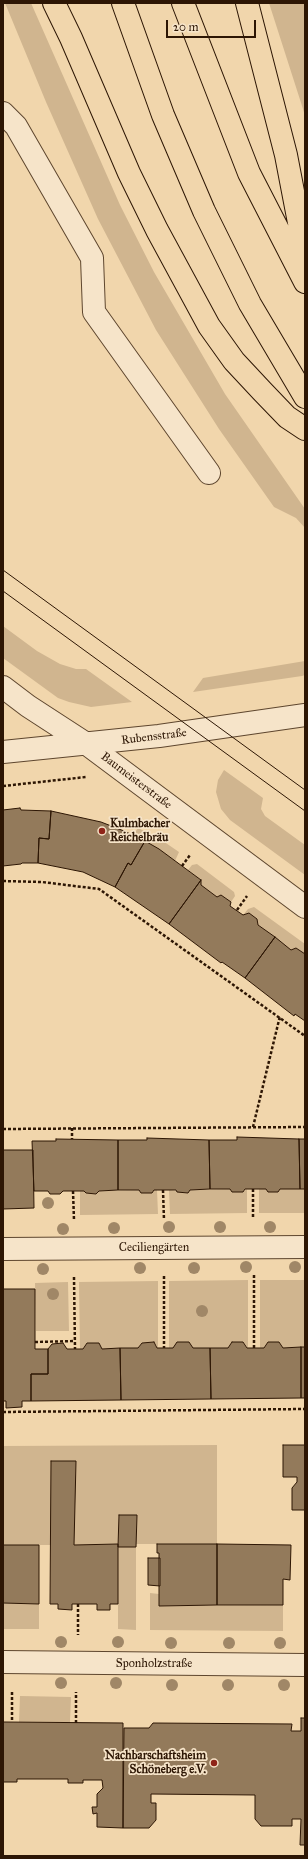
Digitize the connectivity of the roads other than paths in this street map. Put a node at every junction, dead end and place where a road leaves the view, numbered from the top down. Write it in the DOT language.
graph roads {
  1 [pos="54,3"];
  2 [pos="61,3"];
  3 [pos="123,3"];
  4 [pos="183,3"];
  5 [pos="246,3"];
  6 [pos="71,38"];
  7 [pos="3,113"];
  8 [pos="305,254"];
  9 [pos="305,282"];
  10 [pos="305,397"];
  11 [pos="305,429"];
  12 [pos="209,472"];
  13 [pos="3,687"];
  14 [pos="305,715"];
  15 [pos="88,745"];
  16 [pos="3,752"];
  17 [pos="305,907"];
  18 [pos="305,1247"];
  19 [pos="3,1249"];
  20 [pos="3,1662"];
  21 [pos="305,1665"];
  1 -- 6 [label="highway"];
  2 -- 6 [label="highway"];
  3 -- 10 [label="highway"];
  4 -- 9 [label="highway"];
  5 -- 8 [label="highway"];
  6 -- 11 [label="highway"];
  7 -- 12 [label="street"];
  13 -- 15 [label="street, Baumeisterstraße"];
  14 -- 15 [label="street, Rubensstraße"];
  15 -- 16 [label="street, Rubensstraße"];
  15 -- 17 [label="street, Baumeisterstraße"];
  18 -- 19 [label="street, Ceciliengärten"];
  20 -- 21 [label="street, Sponholzstraße"];
}
